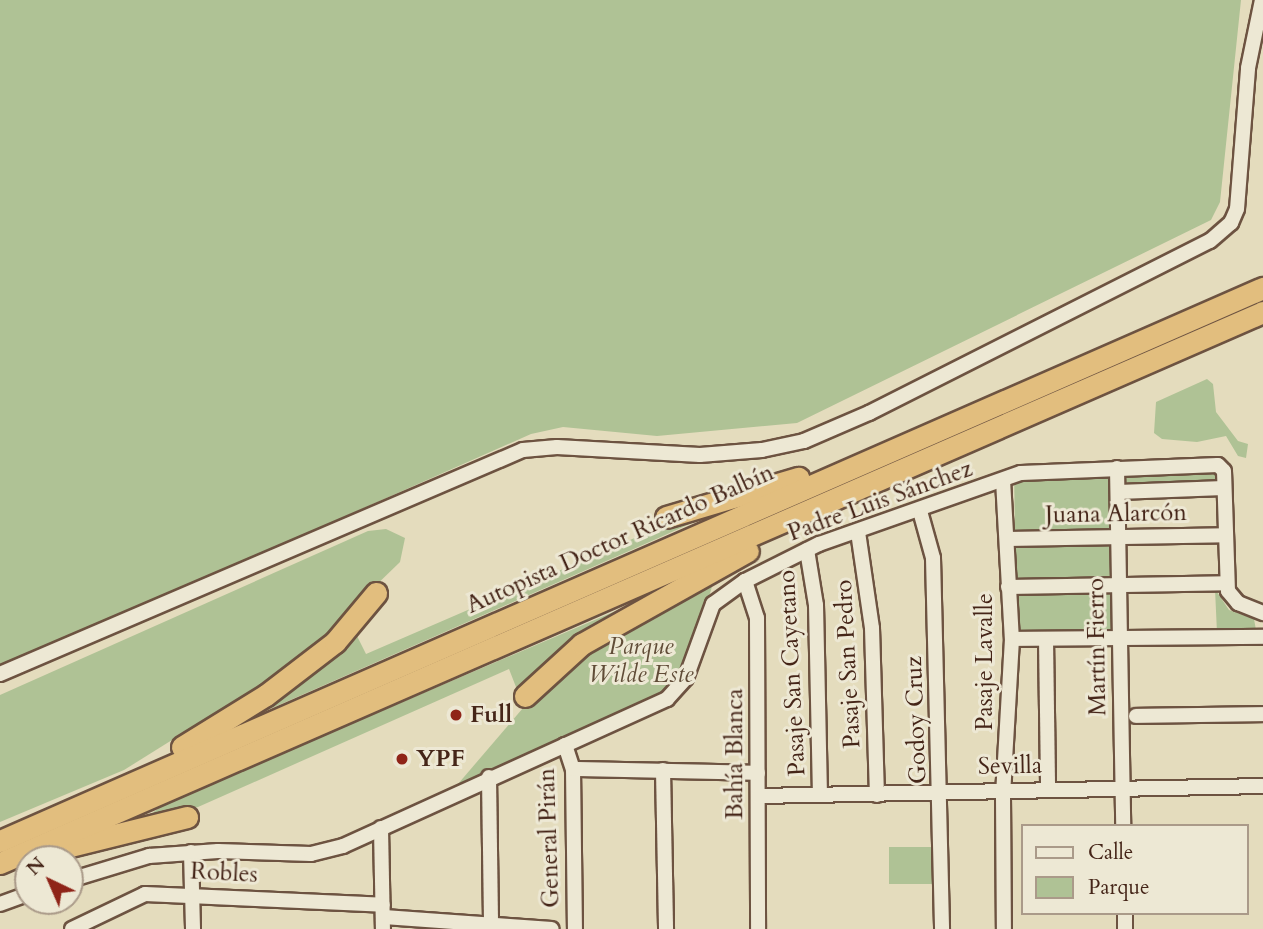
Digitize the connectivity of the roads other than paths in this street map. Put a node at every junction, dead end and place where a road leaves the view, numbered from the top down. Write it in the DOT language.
graph roads {
  1 [pos="1262,0"];
  2 [pos="1263,288"];
  3 [pos="1263,312"];
  4 [pos="909,442"];
  5 [pos="1117,468"];
  6 [pos="1003,480"];
  7 [pos="1224,488"];
  8 [pos="1118,492"];
  9 [pos="920,511"];
  10 [pos="799,516"];
  11 [pos="666,517"];
  12 [pos="858,531"];
  13 [pos="1226,535"];
  14 [pos="1118,537"];
  15 [pos="1007,539"];
  16 [pos="807,550"];
  17 [pos="745,581"];
  18 [pos="1227,583"];
  19 [pos="1118,586"];
  20 [pos="1008,587"];
  21 [pos="376,593"];
  22 [pos="1263,613"];
  23 [pos="1263,637"];
  24 [pos="1120,638"];
  25 [pos="1012,639"];
  26 [pos="1046,639"];
  27 [pos="0,674"];
  28 [pos="526,696"];
  29 [pos="1263,714"];
  30 [pos="1136,716"];
  31 [pos="565,745"];
  32 [pos="573,769"];
  33 [pos="663,770"];
  34 [pos="758,772"];
  35 [pos="489,778"];
  36 [pos="1263,786"];
  37 [pos="1048,788"];
  38 [pos="1123,788"];
  39 [pos="1004,789"];
  40 [pos="940,791"];
  41 [pos="820,794"];
  42 [pos="877,795"];
  43 [pos="758,796"];
  44 [pos="187,817"];
  45 [pos="1124,824"];
  46 [pos="381,828"];
  47 [pos="24,831"];
  48 [pos="191,852"];
  49 [pos="4,854"];
  50 [pos="84,875"];
  51 [pos="193,893"];
  52 [pos="383,917"];
  53 [pos="491,925"];
  54 [pos="72,929"];
  55 [pos="193,929"];
  56 [pos="552,929"];
  57 [pos="575,929"];
  58 [pos="666,929"];
  59 [pos="758,929"];
  60 [pos="942,929"];
  61 [pos="1004,929"];
  1 -- 27 [label="street"];
  2 -- 4 [label="highway, Autopista Doctor Ricardo Balbín"];
  3 -- 10 [label="highway, Autopista Doctor Ricardo Balbín"];
  4 -- 11 [label="highway"];
  4 -- 47 [label="highway, Autopista Doctor Ricardo Balbín"];
  5 -- 6 [label="street, Padre Luis Sánchez"];
  5 -- 7 [label="street, Padre Luis Sánchez"];
  5 -- 8 [label="street, Martín Fierro"];
  6 -- 9 [label="street, Padre Luis Sánchez"];
  6 -- 15 [label="street, Pasaje Lavalle"];
  7 -- 8 [label="street"];
  7 -- 13 [label="street"];
  8 -- 14 [label="street, Martín Fierro"];
  9 -- 12 [label="street, Padre Luis Sánchez"];
  9 -- 40 [label="street, Godoy Cruz"];
  10 -- 28 [label="highway"];
  10 -- 49 [label="highway, Autopista Doctor Ricardo Balbín"];
  12 -- 16 [label="street, Padre Luis Sánchez"];
  12 -- 42 [label="street, Pasaje San Pedro"];
  13 -- 14 [label="street, Juana Alarcón"];
  13 -- 18 [label="street"];
  14 -- 15 [label="street, Juana Alarcón"];
  14 -- 19 [label="street, Martín Fierro"];
  15 -- 20 [label="street, Pasaje Lavalle"];
  16 -- 17 [label="street, Padre Luis Sánchez"];
  16 -- 41 [label="street, Pasaje San Cayetano"];
  17 -- 31 [label="street, Padre Luis Sánchez"];
  17 -- 34 [label="street, Bahía Blanca"];
  18 -- 19 [label="street"];
  18 -- 22 [label="street"];
  19 -- 20 [label="street"];
  19 -- 24 [label="street, Martín Fierro"];
  20 -- 25 [label="street, Pasaje Lavalle"];
  21 -- 47 [label="highway"];
  23 -- 24 [label="street"];
  24 -- 26 [label="street"];
  24 -- 38 [label="street, Martín Fierro"];
  25 -- 26 [label="street"];
  25 -- 39 [label="street, Pasaje Lavalle"];
  26 -- 37 [label="street"];
  29 -- 30 [label="street"];
  31 -- 32 [label="street, General Pirán"];
  31 -- 35 [label="street, Padre Luis Sánchez"];
  32 -- 33 [label="street"];
  32 -- 57 [label="street, General Pirán"];
  33 -- 34 [label="street"];
  33 -- 58 [label="street"];
  34 -- 43 [label="street, Bahía Blanca"];
  35 -- 46 [label="street, Padre Luis Sánchez"];
  35 -- 53 [label="street"];
  36 -- 38 [label="street, Sevilla"];
  37 -- 38 [label="street, Sevilla"];
  37 -- 39 [label="street, Sevilla"];
  38 -- 45 [label="street, Martín Fierro"];
  39 -- 40 [label="street, Sevilla"];
  39 -- 61 [label="street, Pasaje Lavalle"];
  40 -- 42 [label="street, Sevilla"];
  40 -- 60 [label="street, Godoy Cruz"];
  41 -- 42 [label="street, Sevilla"];
  41 -- 43 [label="street, Sevilla"];
  43 -- 59 [label="street, Bahía Blanca"];
  44 -- 49 [label="highway"];
  46 -- 48 [label="street, Padre Luis Sánchez"];
  46 -- 52 [label="street"];
  47 -- 49 [label="highway, Autopista Doctor Ricardo Balbín"];
  48 -- 50 [label="street, Padre Luis Sánchez"];
  48 -- 51 [label="street"];
  51 -- 52 [label="street, Robles"];
  51 -- 54 [label="street, Robles"];
  51 -- 55 [label="street"];
  52 -- 53 [label="street, Robles"];
  53 -- 56 [label="street, Robles"];
}
